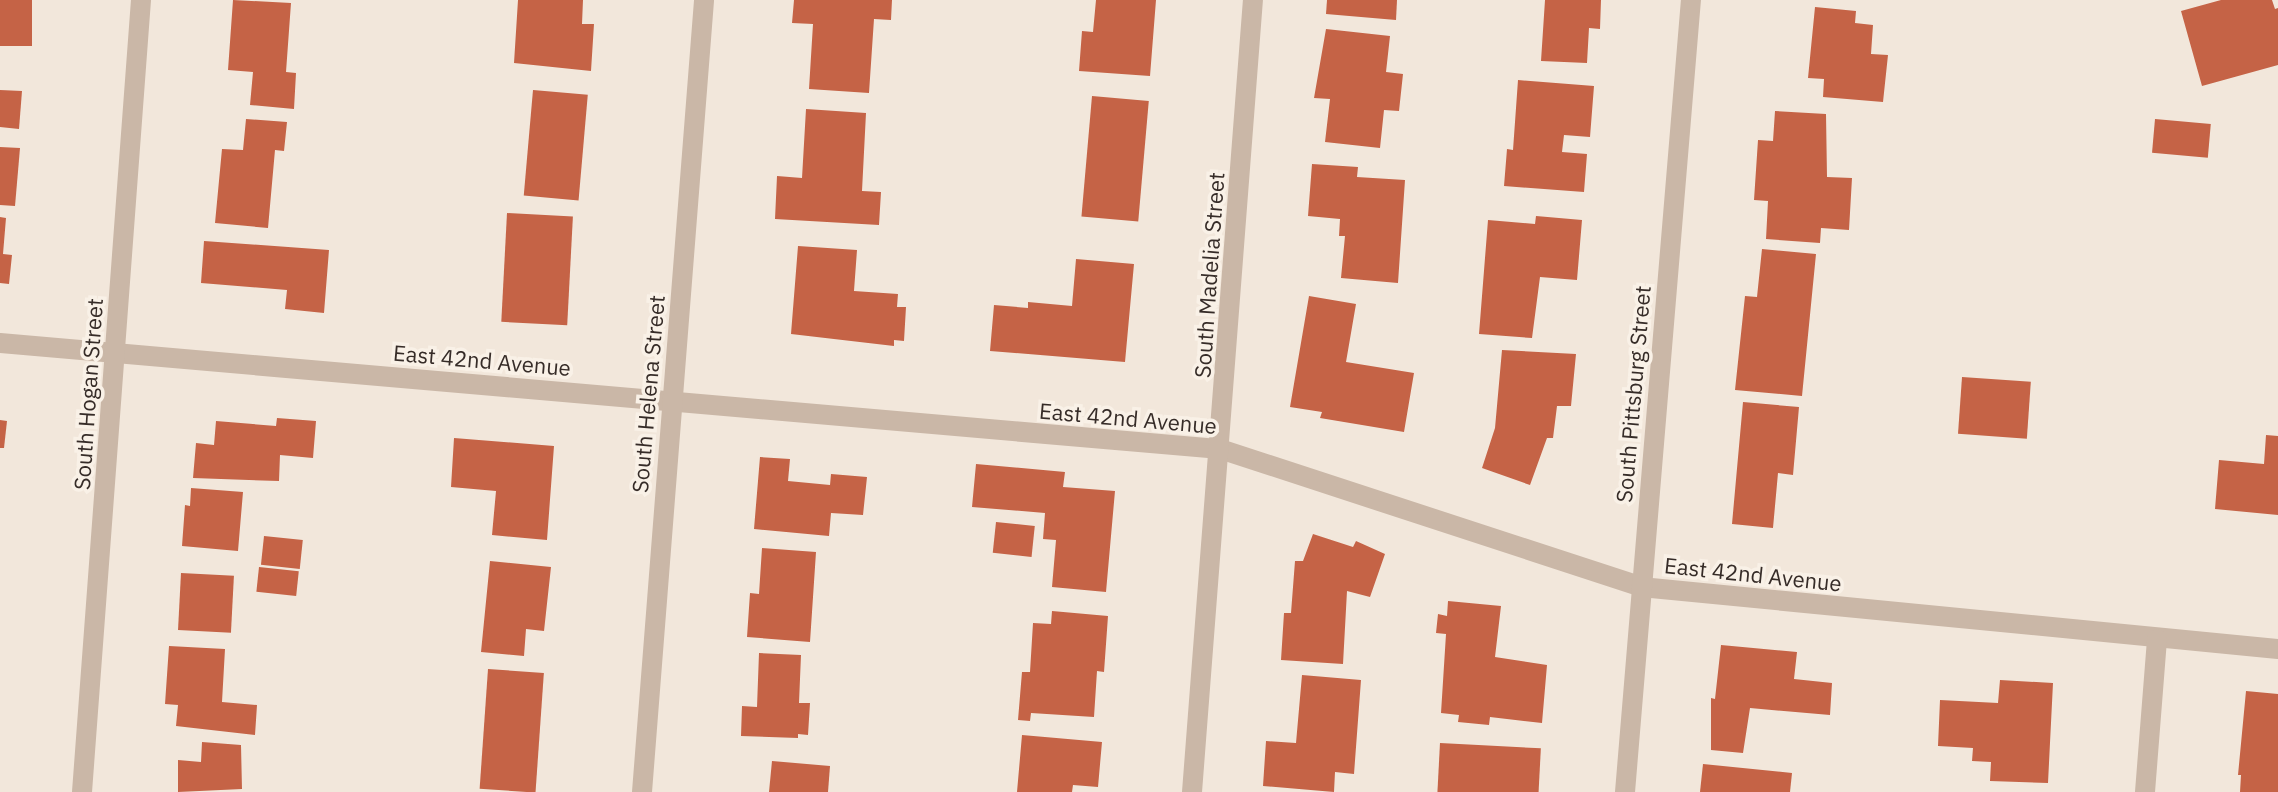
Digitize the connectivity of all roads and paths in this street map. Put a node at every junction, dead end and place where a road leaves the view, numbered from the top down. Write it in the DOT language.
graph roads {
  1 [pos="141,0"];
  2 [pos="704,0"];
  3 [pos="1253,0"];
  4 [pos="1691,0"];
  5 [pos="0,343"];
  6 [pos="115,353"];
  7 [pos="671,400"];
  8 [pos="1220,449"];
  9 [pos="1641,587"];
  10 [pos="2157,639"];
  11 [pos="2278,649"];
  12 [pos="82,792"];
  13 [pos="642,792"];
  14 [pos="1192,792"];
  15 [pos="1625,792"];
  16 [pos="2145,792"];
  1 -- 6 [label="street, South Hogan Street"];
  2 -- 7 [label="street, South Helena Street"];
  3 -- 8 [label="street, South Madelia Street"];
  4 -- 9 [label="street, South Pittsburg Street"];
  5 -- 6 [label="street, East 42nd Avenue"];
  6 -- 7 [label="street, East 42nd Avenue"];
  6 -- 12 [label="street, South Hogan Street"];
  7 -- 8 [label="street, East 42nd Avenue"];
  7 -- 13 [label="street, South Helena Street"];
  8 -- 9 [label="street, East 42nd Avenue"];
  8 -- 14 [label="street, South Madelia Street"];
  9 -- 10 [label="street, East 42nd Avenue"];
  9 -- 15 [label="street, South Pittsburg Street"];
  10 -- 11 [label="street, East 42nd Avenue"];
  10 -- 16 [label="street"];
}
